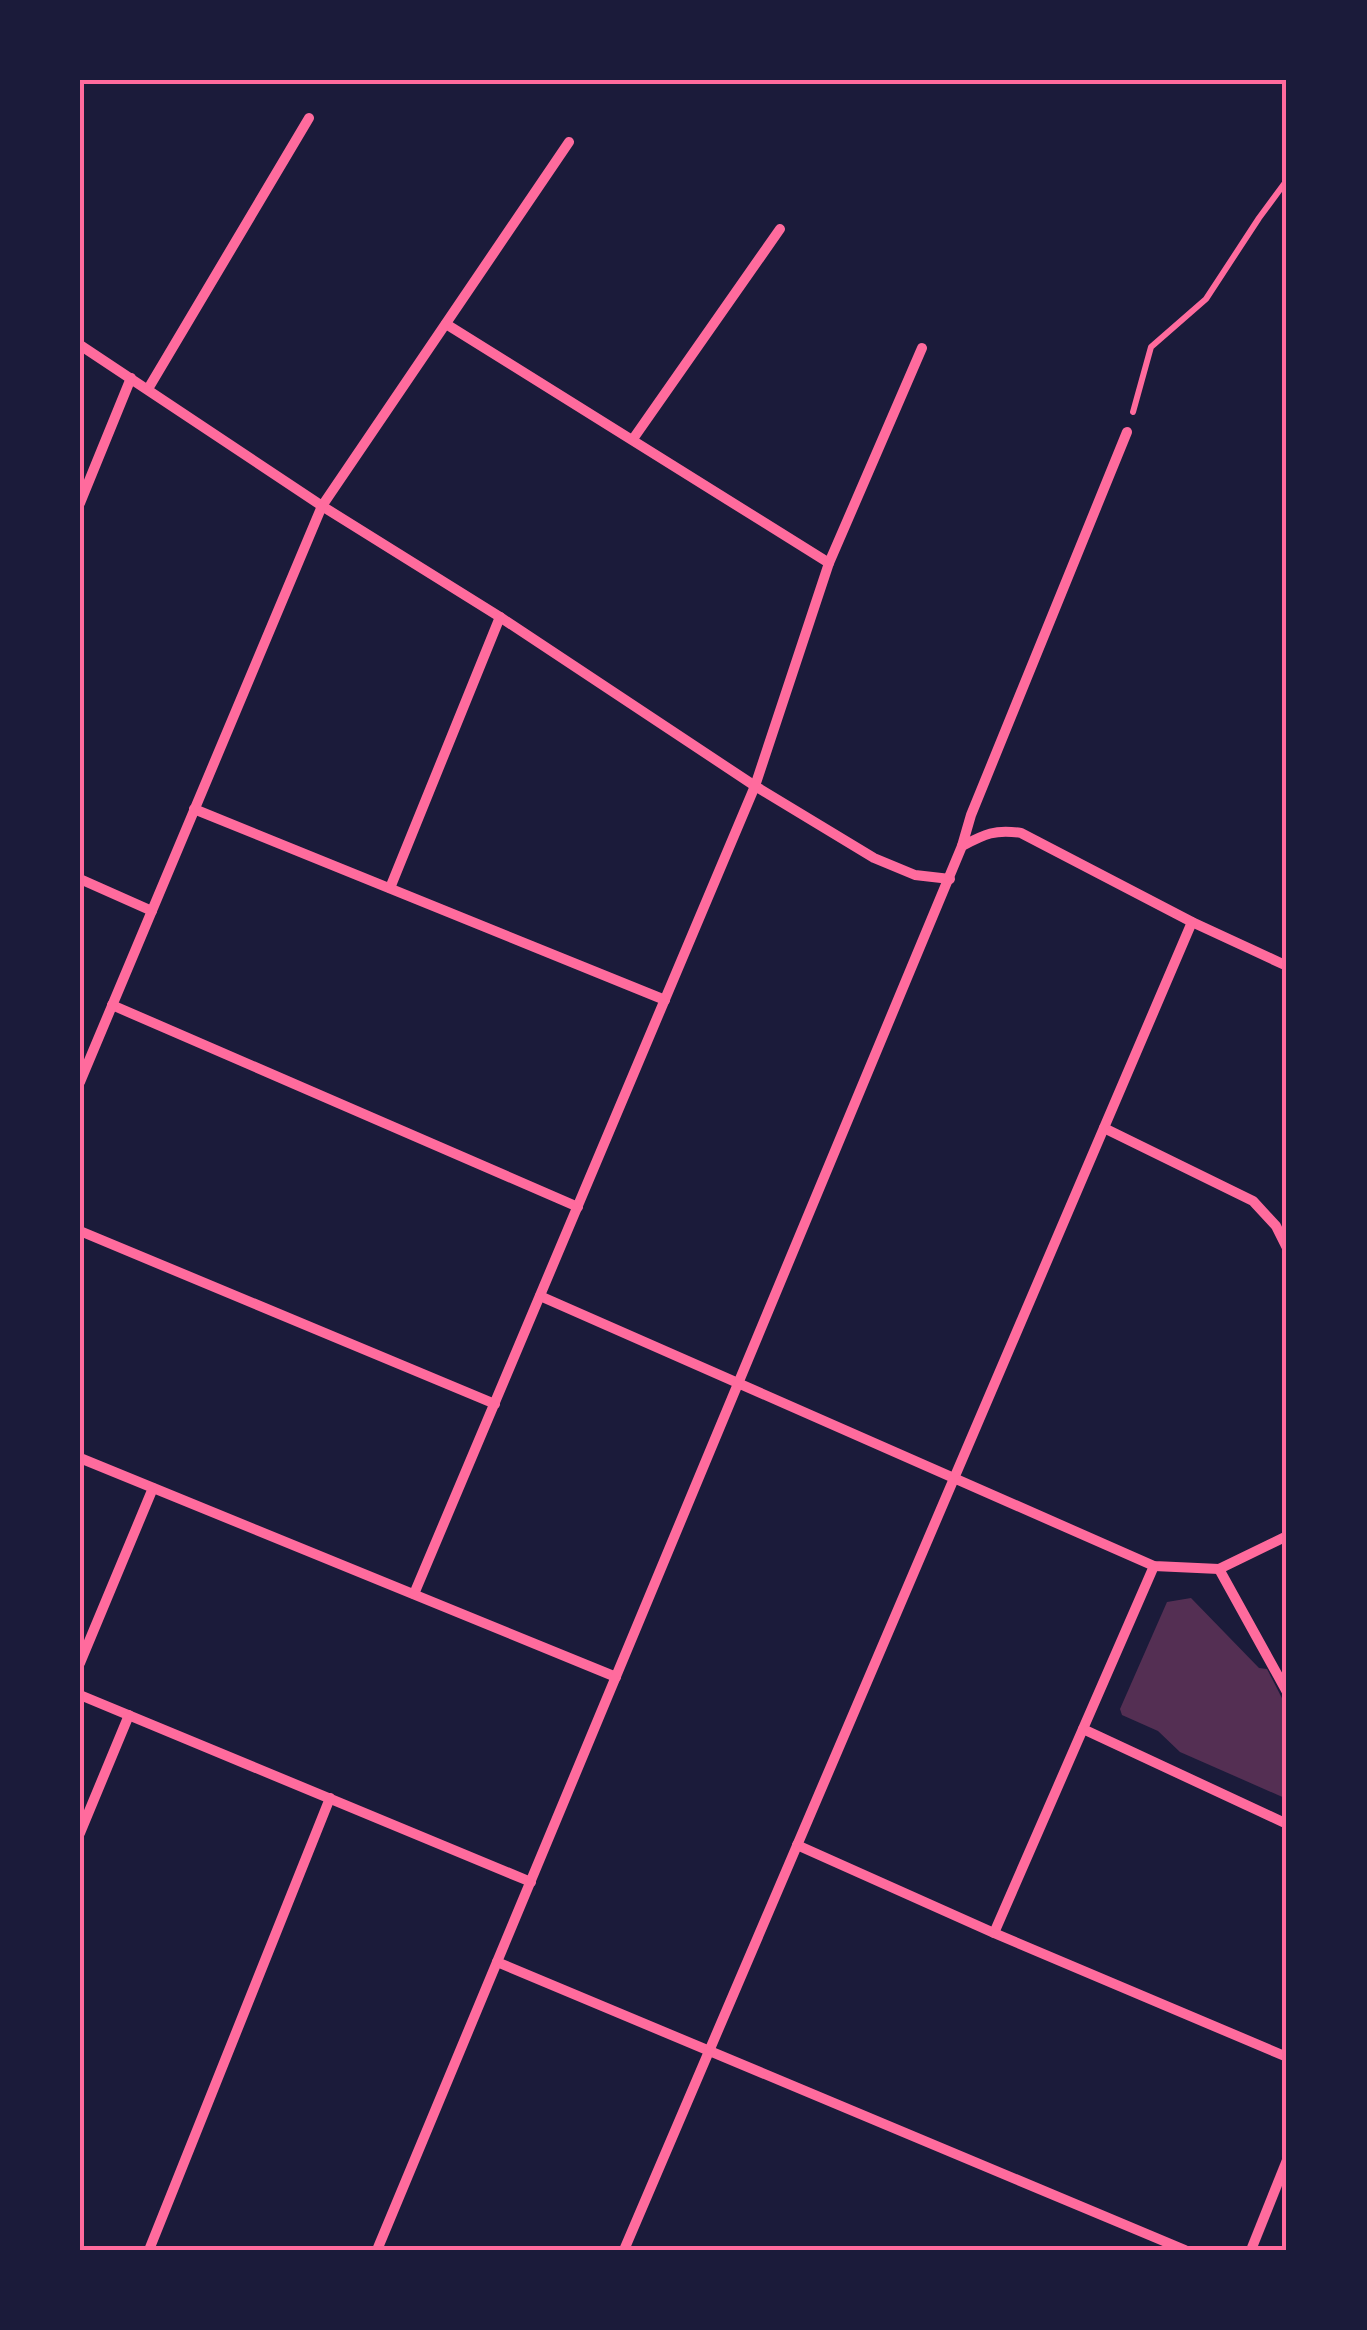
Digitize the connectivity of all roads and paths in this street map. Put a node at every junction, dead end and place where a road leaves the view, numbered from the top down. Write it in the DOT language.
graph roads {
  1 [pos="309,118"];
  2 [pos="569,142"];
  3 [pos="1287,180"];
  4 [pos="780,229"];
  5 [pos="446,324"];
  6 [pos="80,345"];
  7 [pos="922,348"];
  8 [pos="132,378"];
  9 [pos="148,390"];
  10 [pos="1127,432"];
  11 [pos="634,439"];
  12 [pos="80,503"];
  13 [pos="322,506"];
  14 [pos="830,562"];
  15 [pos="500,617"];
  16 [pos="755,786"];
  17 [pos="194,809"];
  18 [pos="962,846"];
  19 [pos="80,879"];
  20 [pos="950,879"];
  21 [pos="390,888"];
  22 [pos="152,912"];
  23 [pos="1192,922"];
  24 [pos="1287,966"];
  25 [pos="665,1000"];
  26 [pos="112,1005"];
  27 [pos="80,1082"];
  28 [pos="1104,1128"];
  29 [pos="578,1207"];
  30 [pos="80,1231"];
  31 [pos="1287,1248"];
  32 [pos="540,1296"];
  33 [pos="739,1383"];
  34 [pos="495,1404"];
  35 [pos="80,1458"];
  36 [pos="954,1478"];
  37 [pos="153,1488"];
  38 [pos="1287,1536"];
  39 [pos="1154,1566"];
  40 [pos="1219,1568"];
  41 [pos="414,1594"];
  42 [pos="80,1663"];
  43 [pos="616,1677"];
  44 [pos="1287,1692"];
  45 [pos="80,1695"];
  46 [pos="129,1715"];
  47 [pos="1084,1730"];
  48 [pos="330,1798"];
  49 [pos="1287,1824"];
  50 [pos="80,1833"];
  51 [pos="797,1845"];
  52 [pos="530,1882"];
  53 [pos="994,1934"];
  54 [pos="497,1962"];
  55 [pos="709,2050"];
  56 [pos="1287,2058"];
  57 [pos="1287,2160"];
  58 [pos="149,2250"];
  59 [pos="376,2250"];
  60 [pos="624,2250"];
  61 [pos="1186,2250"];
  62 [pos="1251,2250"];
  1 -- 9 [label="street"];
  2 -- 5 [label="street"];
  3 -- 10 [label="path"];
  4 -- 11 [label="street"];
  5 -- 11 [label="street"];
  5 -- 13 [label="street"];
  6 -- 8 [label="street"];
  7 -- 14 [label="street"];
  8 -- 9 [label="street"];
  8 -- 12 [label="street"];
  9 -- 13 [label="street"];
  10 -- 18 [label="street"];
  11 -- 14 [label="street"];
  13 -- 15 [label="street"];
  13 -- 17 [label="street"];
  14 -- 16 [label="street"];
  15 -- 16 [label="street"];
  15 -- 21 [label="street"];
  16 -- 20 [label="street"];
  16 -- 25 [label="street"];
  17 -- 21 [label="street"];
  17 -- 22 [label="street"];
  18 -- 20 [label="street"];
  18 -- 23 [label="street"];
  19 -- 22 [label="street"];
  20 -- 33 [label="street"];
  21 -- 25 [label="street"];
  22 -- 26 [label="street"];
  23 -- 24 [label="street"];
  23 -- 28 [label="street"];
  25 -- 29 [label="street"];
  26 -- 27 [label="street"];
  26 -- 29 [label="street"];
  28 -- 31 [label="street"];
  28 -- 36 [label="street"];
  29 -- 32 [label="street"];
  30 -- 34 [label="street"];
  32 -- 33 [label="street"];
  32 -- 34 [label="street"];
  33 -- 36 [label="street"];
  33 -- 43 [label="street"];
  34 -- 41 [label="street"];
  35 -- 37 [label="street"];
  36 -- 39 [label="street"];
  36 -- 51 [label="street"];
  37 -- 41 [label="street"];
  37 -- 42 [label="street"];
  38 -- 40 [label="street"];
  39 -- 40 [label="street"];
  39 -- 47 [label="street"];
  40 -- 44 [label="street"];
  41 -- 43 [label="street"];
  43 -- 52 [label="street"];
  45 -- 46 [label="street"];
  46 -- 48 [label="street"];
  46 -- 50 [label="street"];
  47 -- 49 [label="street"];
  47 -- 53 [label="street"];
  48 -- 52 [label="street"];
  48 -- 58 [label="street"];
  51 -- 53 [label="street"];
  51 -- 55 [label="street"];
  52 -- 54 [label="street"];
  53 -- 56 [label="street"];
  54 -- 55 [label="street"];
  54 -- 59 [label="street"];
  55 -- 60 [label="street"];
  55 -- 61 [label="street"];
  57 -- 62 [label="street"];
}
